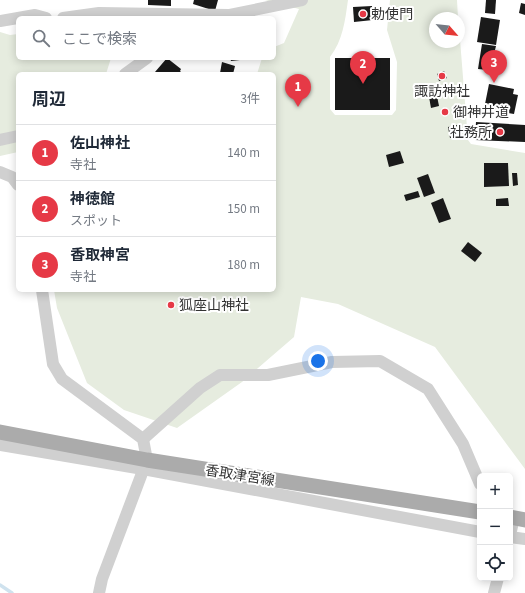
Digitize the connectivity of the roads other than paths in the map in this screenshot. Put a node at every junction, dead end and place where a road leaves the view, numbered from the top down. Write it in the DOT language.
graph roads {
  1 [pos="302,0"];
  2 [pos="228,15"];
  3 [pos="77,16"];
  4 [pos="224,16"];
  5 [pos="16,18"];
  6 [pos="0,21"];
  7 [pos="143,60"];
  8 [pos="128,72"];
  9 [pos="16,136"];
  10 [pos="0,140"];
  11 [pos="0,172"];
  12 [pos="16,182"];
  13 [pos="42,292"];
  14 [pos="0,432"];
  15 [pos="143,439"];
  16 [pos="0,446"];
  17 [pos="145,465"];
  18 [pos="477,477"];
  19 [pos="477,512"];
  20 [pos="477,531"];
  21 [pos="513,537"];
  22 [pos="525,540"];
  23 [pos="497,581"];
  24 [pos="99,593"];
  25 [pos="494,593"];
  1 -- 2 [label="street"];
  2 -- 3 [label="street"];
  2 -- 4 [label="street"];
  5 -- 6 [label="street"];
  7 -- 8 [label="street"];
  9 -- 10 [label="street"];
  11 -- 12 [label="street"];
  13 -- 15 [label="street"];
  14 -- 17 [label="main road, 香取津宮線"];
  15 -- 17 [label="street"];
  15 -- 18 [label="street"];
  16 -- 17 [label="street"];
  17 -- 19 [label="main road, 香取津宮線"];
  17 -- 20 [label="street"];
  17 -- 24 [label="street"];
  21 -- 22 [label="street"];
  23 -- 25 [label="street"];
}
